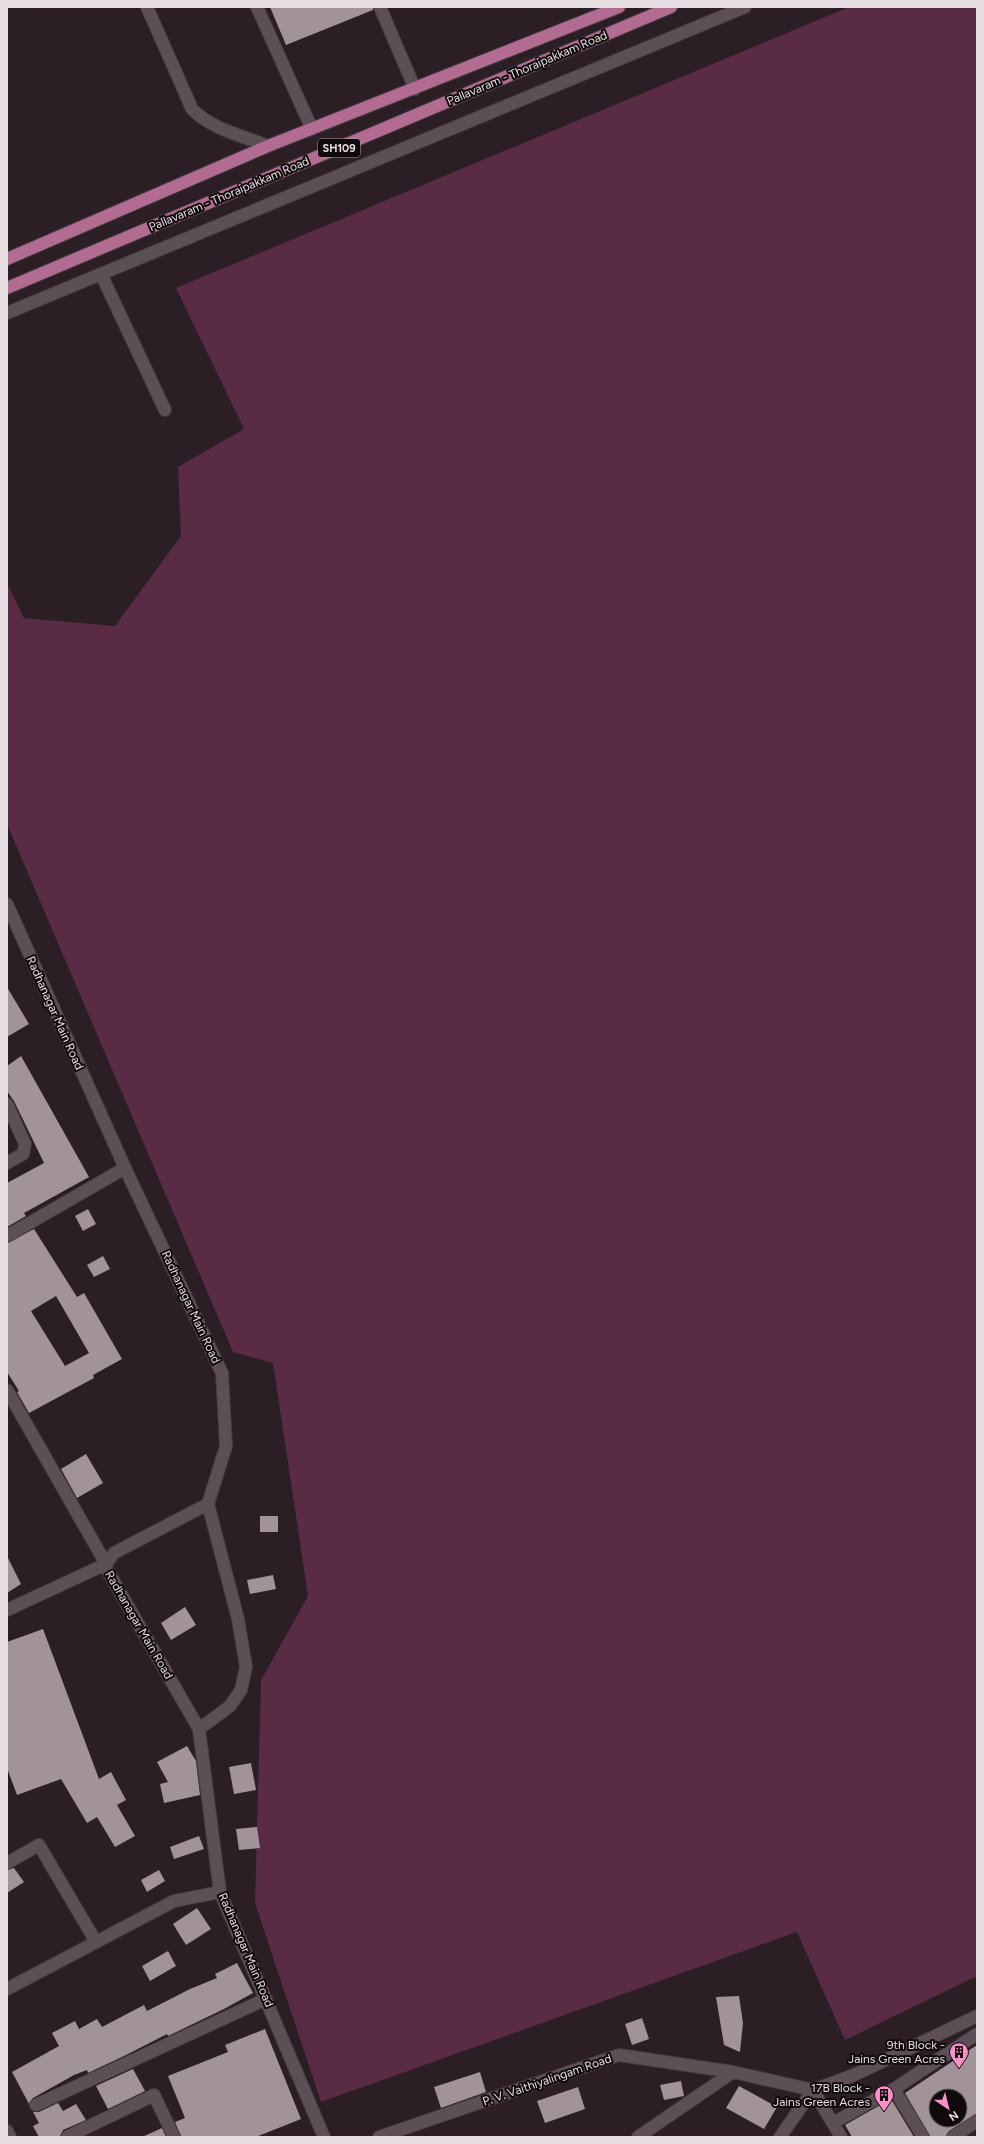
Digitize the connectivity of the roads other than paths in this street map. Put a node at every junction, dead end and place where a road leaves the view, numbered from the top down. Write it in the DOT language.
graph roads {
  1 [pos="148,7"];
  2 [pos="257,7"];
  3 [pos="380,7"];
  4 [pos="671,7"];
  5 [pos="745,7"];
  6 [pos="615,8"];
  7 [pos="415,89"];
  8 [pos="312,129"];
  9 [pos="268,146"];
  10 [pos="7,259"];
  11 [pos="101,274"];
  12 [pos="7,288"];
  13 [pos="7,313"];
  14 [pos="165,410"];
  15 [pos="7,904"];
  16 [pos="7,1104"];
  17 [pos="7,1163"];
  18 [pos="125,1168"];
  19 [pos="7,1236"];
  20 [pos="7,1390"];
  21 [pos="208,1504"];
  22 [pos="106,1564"];
  23 [pos="7,1610"];
  24 [pos="199,1728"];
  25 [pos="7,1863"];
  26 [pos="220,1892"];
  27 [pos="96,1942"];
  28 [pos="7,1989"];
  29 [pos="266,1999"];
  30 [pos="977,2016"];
  31 [pos="977,2034"];
  32 [pos="733,2072"];
  33 [pos="894,2089"];
  34 [pos="813,2090"];
  35 [pos="36,2106"];
  36 [pos="977,2122"];
  37 [pos="833,2123"];
  38 [pos="7,2131"];
  39 [pos="10,2137"];
  40 [pos="67,2137"];
  41 [pos="174,2137"];
  42 [pos="324,2137"];
  43 [pos="379,2137"];
  44 [pos="638,2137"];
  45 [pos="780,2137"];
  46 [pos="841,2137"];
  47 [pos="923,2137"];
  48 [pos="953,2137"];
  1 -- 9 [label="street"];
  2 -- 8 [label="street"];
  3 -- 7 [label="street"];
  4 -- 12 [label="main road, Pallavaram - Thoraipakkam Road / SH109"];
  5 -- 11 [label="street"];
  6 -- 7 [label="main road, Pallavaram - Thoraipakkam Road / SH109"];
  7 -- 8 [label="main road, Pallavaram - Thoraipakkam Road / SH109"];
  8 -- 9 [label="main road, Pallavaram - Thoraipakkam Road / SH109"];
  9 -- 10 [label="main road, Pallavaram - Thoraipakkam Road / SH109"];
  11 -- 13 [label="street"];
  11 -- 14 [label="street"];
  15 -- 18 [label="street, Radhanagar Main Road"];
  16 -- 17 [label="street"];
  18 -- 19 [label="street"];
  18 -- 21 [label="street, Radhanagar Main Road"];
  20 -- 22 [label="street"];
  21 -- 22 [label="street, Radhanagar Main Road"];
  21 -- 24 [label="street"];
  22 -- 23 [label="street"];
  22 -- 24 [label="street, Radhanagar Main Road"];
  24 -- 26 [label="street, Radhanagar Main Road"];
  25 -- 27 [label="street"];
  26 -- 27 [label="street"];
  26 -- 29 [label="street, Radhanagar Main Road"];
  27 -- 28 [label="street"];
  29 -- 35 [label="street"];
  29 -- 42 [label="street, Radhanagar Main Road"];
  30 -- 34 [label="street"];
  31 -- 33 [label="street"];
  32 -- 34 [label="street, P. V. Vaithiyalingam Road"];
  32 -- 43 [label="street, P. V. Vaithiyalingam Road"];
  32 -- 44 [label="street"];
  33 -- 37 [label="street"];
  33 -- 47 [label="street"];
  34 -- 37 [label="street"];
  34 -- 45 [label="street"];
  36 -- 48 [label="street"];
  37 -- 46 [label="street"];
  38 -- 39 [label="street"];
  40 -- 41 [label="street"];
}
